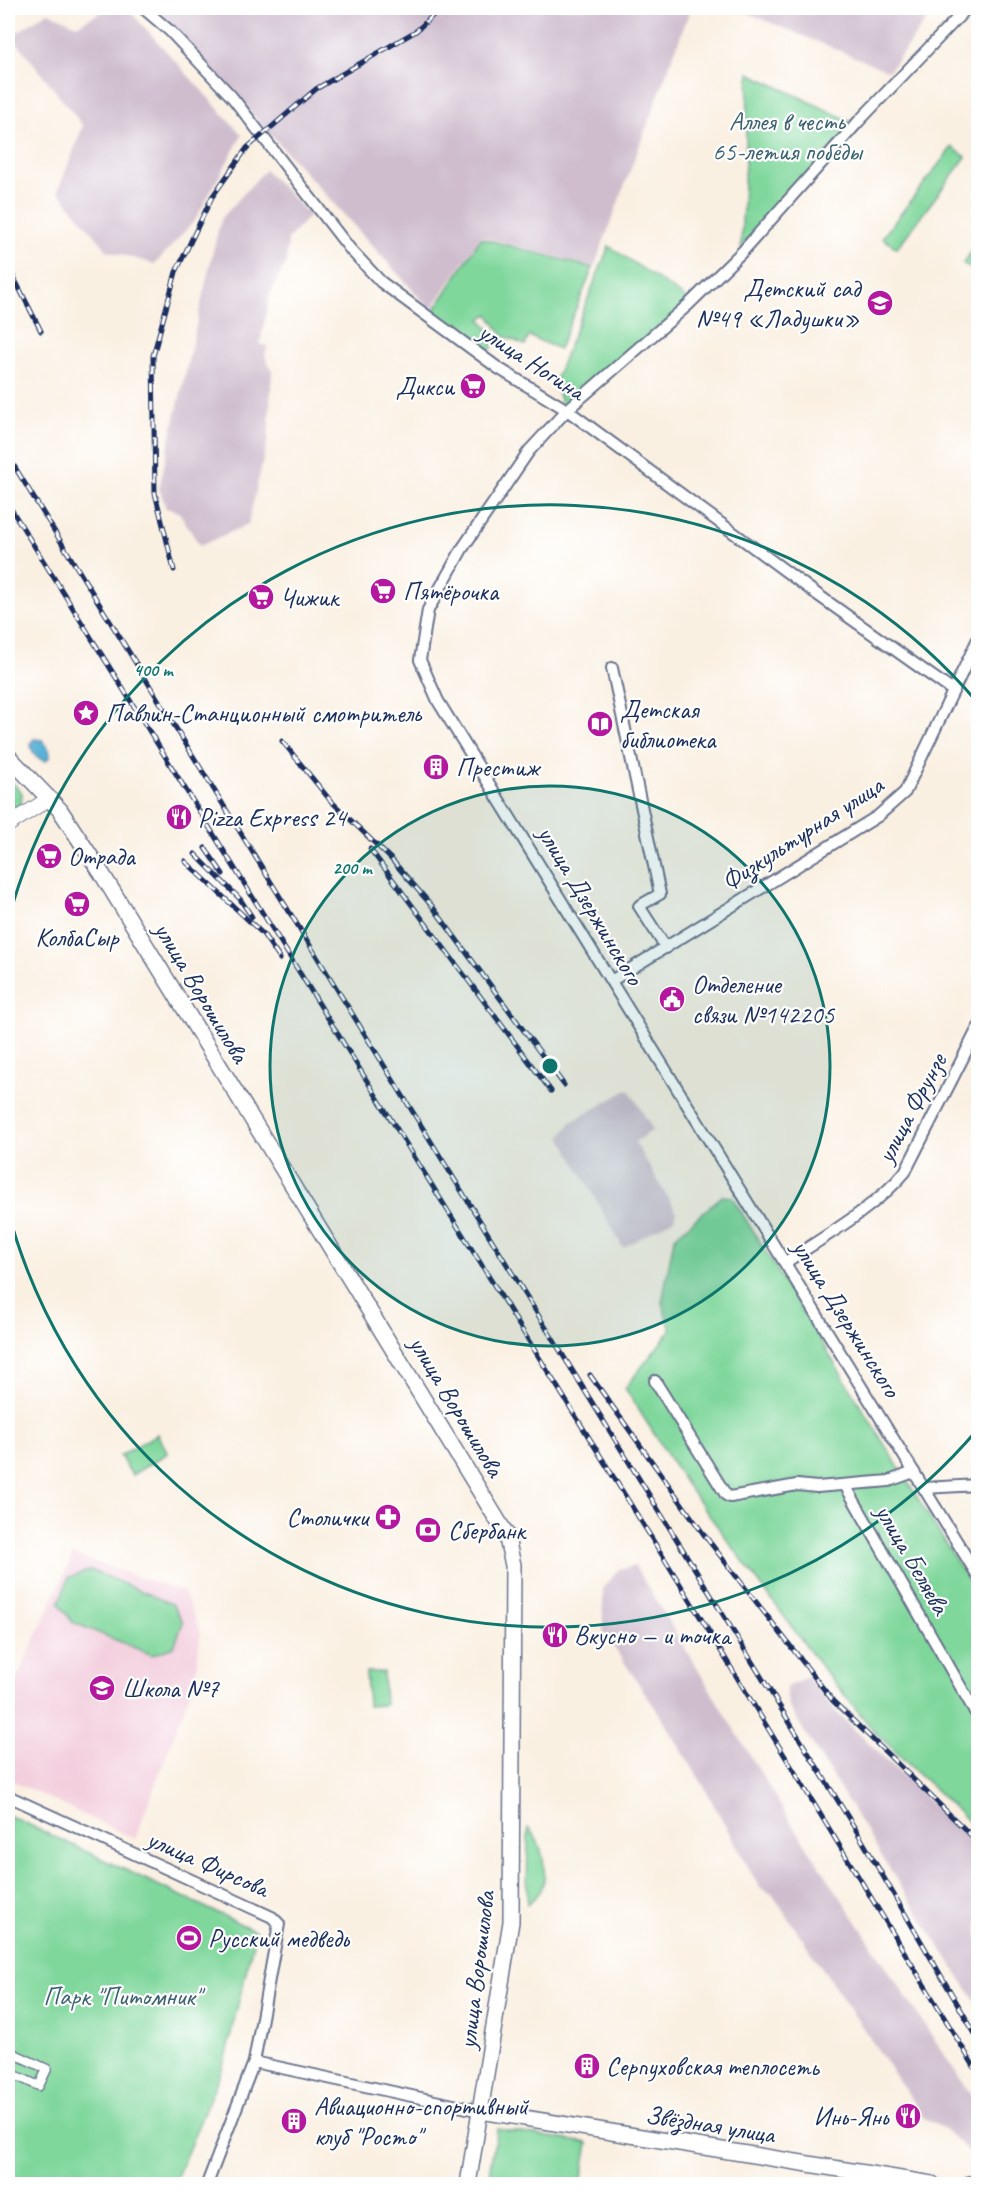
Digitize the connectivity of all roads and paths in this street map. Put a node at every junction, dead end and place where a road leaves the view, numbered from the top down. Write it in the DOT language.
graph roads {
  1 [pos="143,8"];
  2 [pos="967,8"];
  3 [pos="567,410"];
  4 [pos="978,639"];
  5 [pos="612,668"];
  6 [pos="953,691"];
  7 [pos="8,756"];
  8 [pos="50,798"];
  9 [pos="8,825"];
  10 [pos="666,948"];
  11 [pos="611,981"];
  12 [pos="978,1028"];
  13 [pos="786,1262"];
  14 [pos="655,1382"];
  15 [pos="914,1472"];
  16 [pos="845,1485"];
  17 [pos="978,1485"];
  18 [pos="924,1488"];
  19 [pos="978,1576"];
  20 [pos="978,1717"];
  21 [pos="8,1796"];
  22 [pos="8,2050"];
  23 [pos="254,2062"];
  24 [pos="8,2072"];
  25 [pos="481,2111"];
  26 [pos="978,2183"];
  27 [pos="207,2184"];
  28 [pos="468,2184"];
  29 [pos="932,2184"];
  30 [pos="970,2184"];
  1 -- 3 [label="street, улица Ногина"];
  2 -- 3 [label="street, улица Дзержинского"];
  3 -- 6 [label="street, улица Ногина"];
  3 -- 11 [label="street, улица Дзержинского"];
  4 -- 6 [label="street, Физкультурная улица"];
  5 -- 10 [label="street"];
  6 -- 10 [label="street, Физкультурная улица"];
  7 -- 8 [label="main road, улица Ворошилова"];
  8 -- 9 [label="street"];
  8 -- 25 [label="main road, улица Ворошилова"];
  10 -- 11 [label="street, Физкультурная улица"];
  11 -- 13 [label="street, улица Дзержинского"];
  12 -- 13 [label="street, улица Фрунзе"];
  13 -- 15 [label="street, улица Дзержинского"];
  14 -- 16 [label="street"];
  15 -- 16 [label="street"];
  15 -- 18 [label="street, улица Дзержинского"];
  16 -- 20 [label="street, улица Беляева"];
  17 -- 18 [label="street"];
  18 -- 19 [label="street, улица Дзержинского"];
  21 -- 23 [label="street, улица Фирсова"];
  22 -- 24 [label="street"];
  23 -- 25 [label="street"];
  23 -- 27 [label="street"];
  25 -- 28 [label="main road, улица Ворошилова"];
  25 -- 29 [label="main road, Звёздная улица"];
  26 -- 30 [label="main road"];
}
